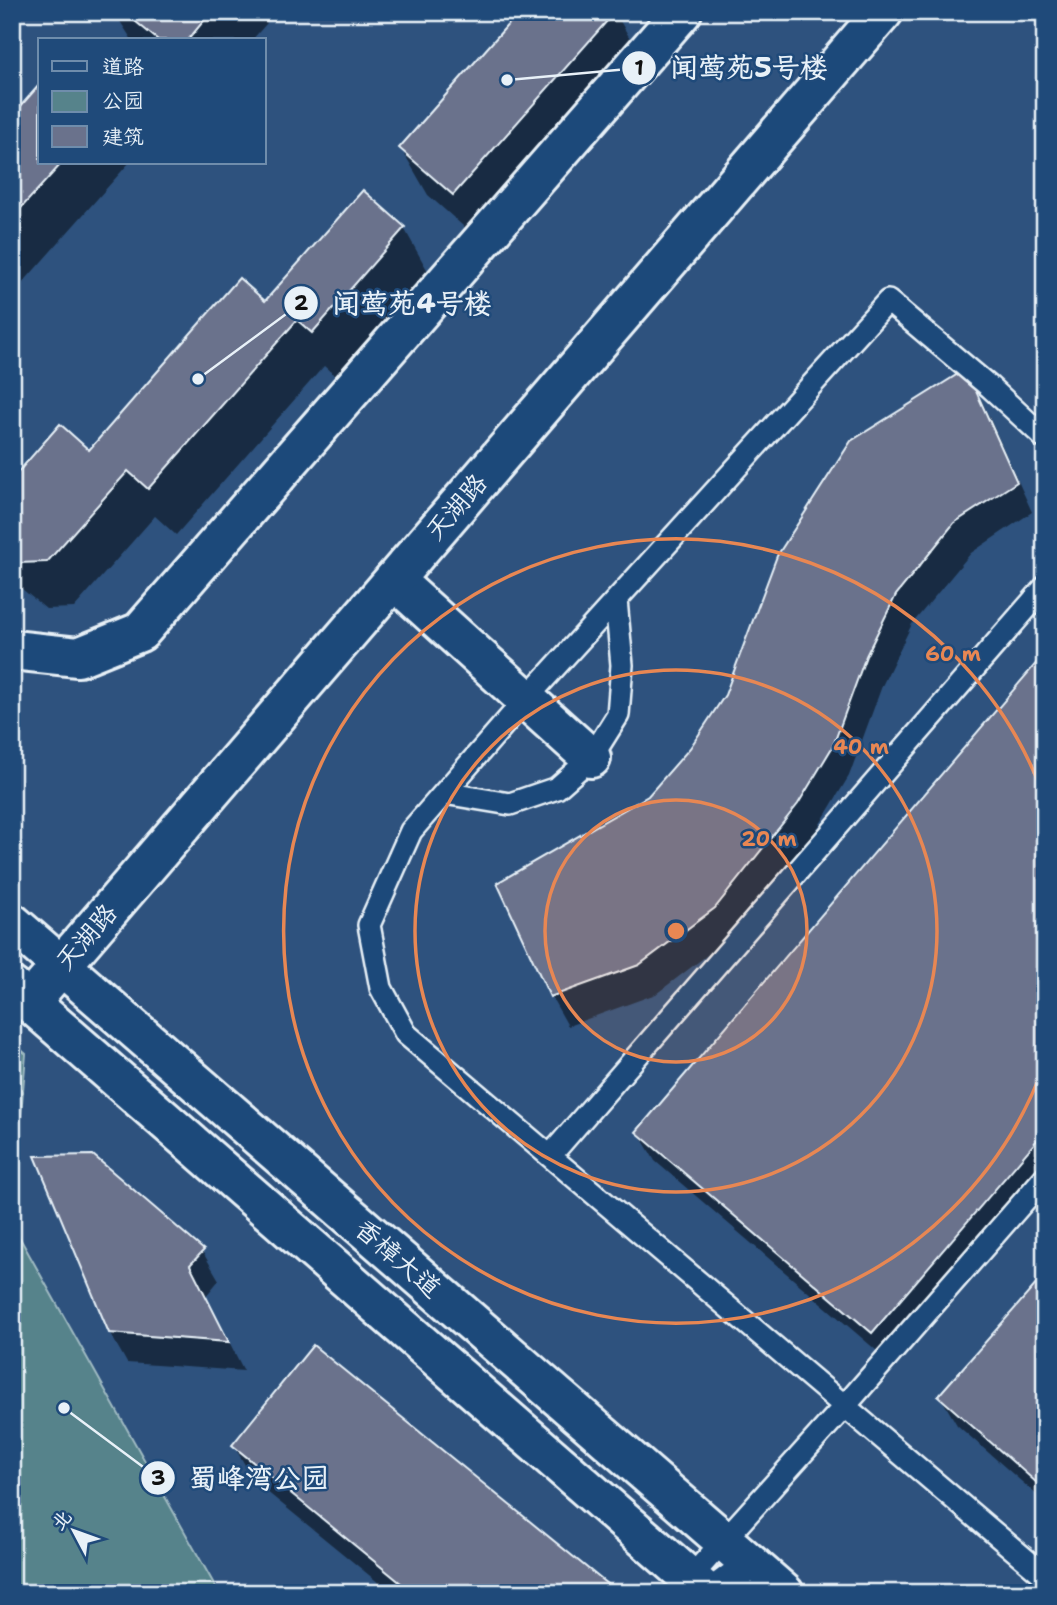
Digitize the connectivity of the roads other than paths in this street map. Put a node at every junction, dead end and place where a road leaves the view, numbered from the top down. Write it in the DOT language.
graph roads {
  1 [pos="682,12"];
  2 [pos="883,12"];
  3 [pos="1045,438"];
  4 [pos="394,580"];
  5 [pos="1045,586"];
  6 [pos="616,600"];
  7 [pos="12,650"];
  8 [pos="526,699"];
  9 [pos="591,758"];
  10 [pos="444,793"];
  11 [pos="12,923"];
  12 [pos="61,965"];
  13 [pos="21,995"];
  14 [pos="550,1156"];
  15 [pos="1045,1177"];
  16 [pos="844,1407"];
  17 [pos="724,1541"];
  18 [pos="754,1567"];
  19 [pos="1045,1576"];
  20 [pos="706,1588"];
  21 [pos="784,1593"];
  1 -- 7 [label="street"];
  2 -- 4 [label="street, 天湖路"];
  3 -- 6 [label="lane"];
  4 -- 8 [label="street"];
  4 -- 12 [label="street, 天湖路"];
  5 -- 14 [label="lane"];
  6 -- 8 [label="lane"];
  6 -- 9 [label="lane"];
  8 -- 9 [label="street"];
  8 -- 10 [label="lane"];
  9 -- 10 [label="lane"];
  10 -- 14 [label="lane"];
  11 -- 12 [label="street, 香樟大道"];
  12 -- 13 [label="street, 天湖路"];
  12 -- 17 [label="street, 香樟大道"];
  13 -- 20 [label="street, 香樟大道"];
  14 -- 16 [label="lane"];
  15 -- 16 [label="lane"];
  16 -- 17 [label="lane"];
  16 -- 19 [label="lane"];
  17 -- 18 [label="street, 香樟大道"];
  17 -- 20 [label="lane"];
  18 -- 20 [label="street"];
  18 -- 21 [label="street, 香樟大道"];
}
